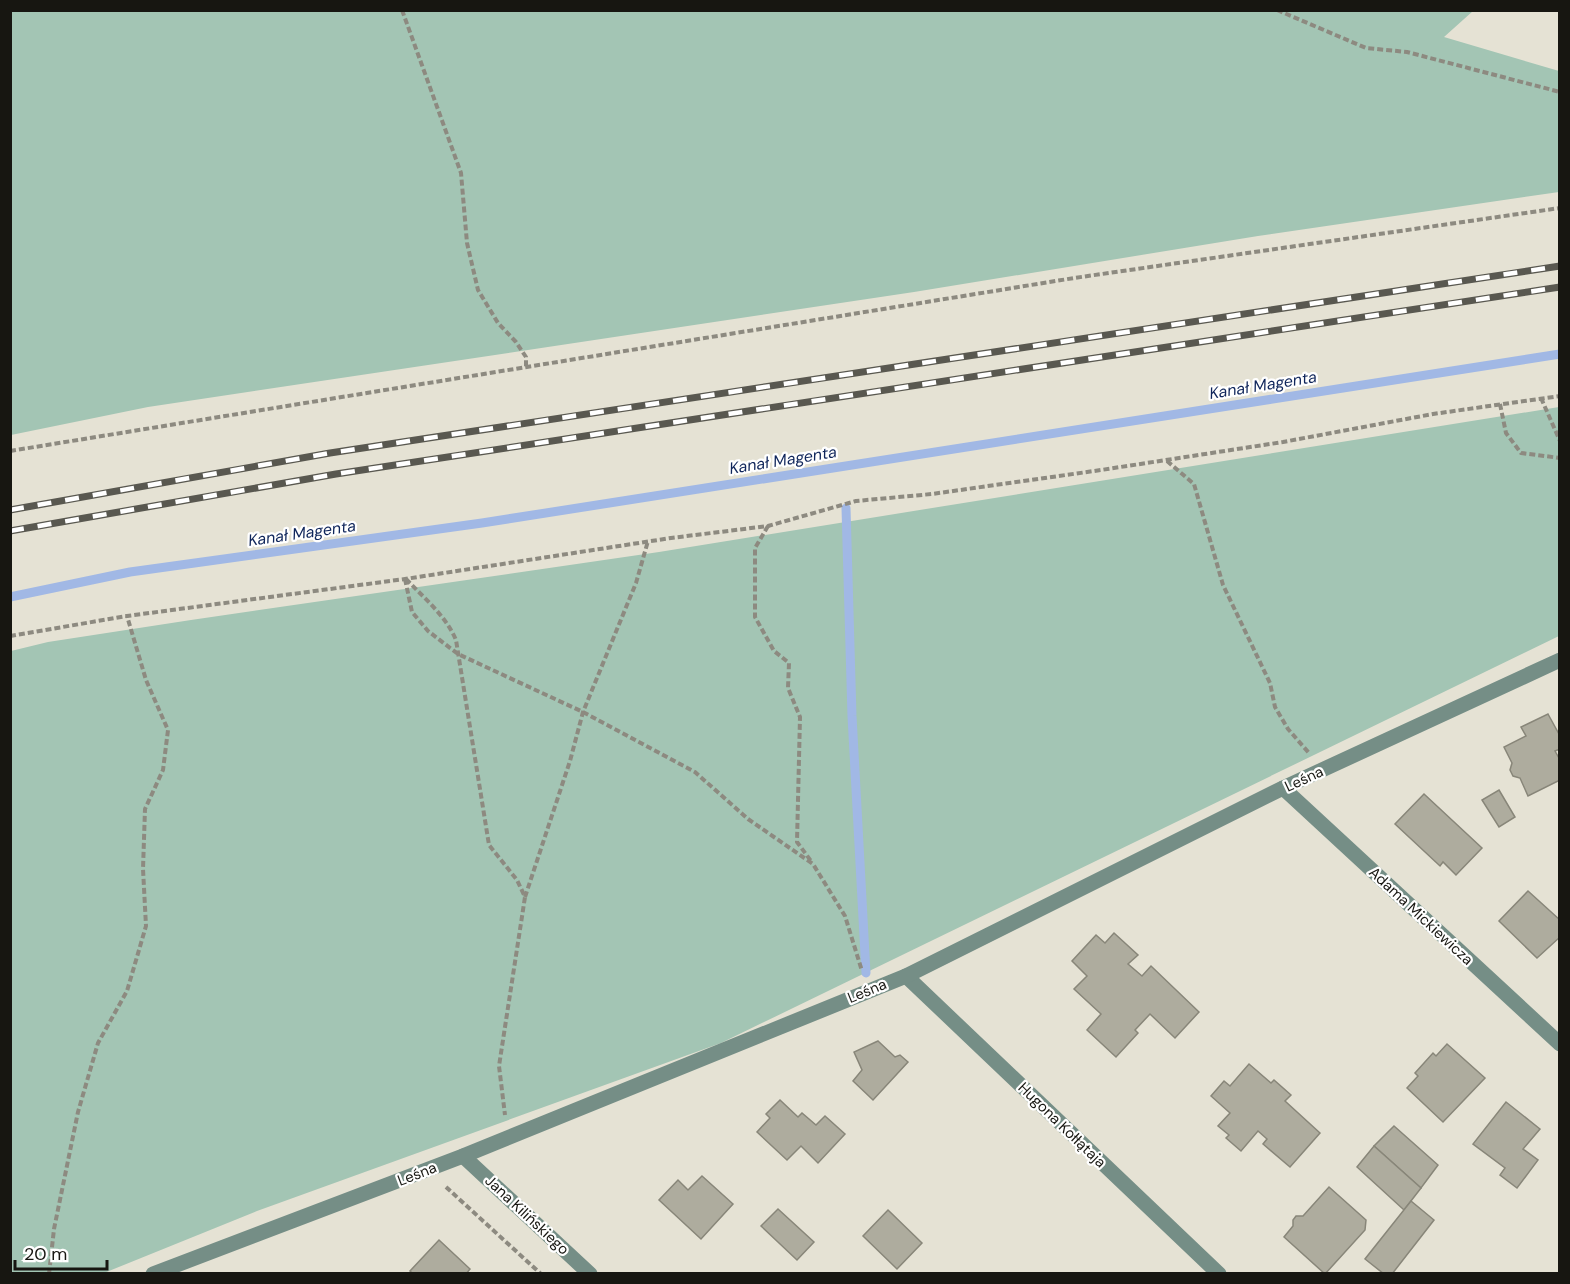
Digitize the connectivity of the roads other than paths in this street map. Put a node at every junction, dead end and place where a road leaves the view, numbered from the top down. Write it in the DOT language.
graph roads {
  1 [pos="1560,660"];
  2 [pos="1283,788"];
  3 [pos="906,976"];
  4 [pos="1560,1044"];
  5 [pos="463,1156"];
  6 [pos="153,1274"];
  7 [pos="590,1274"];
  8 [pos="1219,1274"];
  1 -- 2 [label="street, Leśna"];
  2 -- 3 [label="street, Leśna"];
  2 -- 4 [label="street, Adama Mickiewicza"];
  3 -- 5 [label="street, Leśna"];
  3 -- 8 [label="street, Hugona Kołłątaja"];
  5 -- 6 [label="street, Leśna"];
  5 -- 7 [label="street, Jana Kilińskiego"];
}
